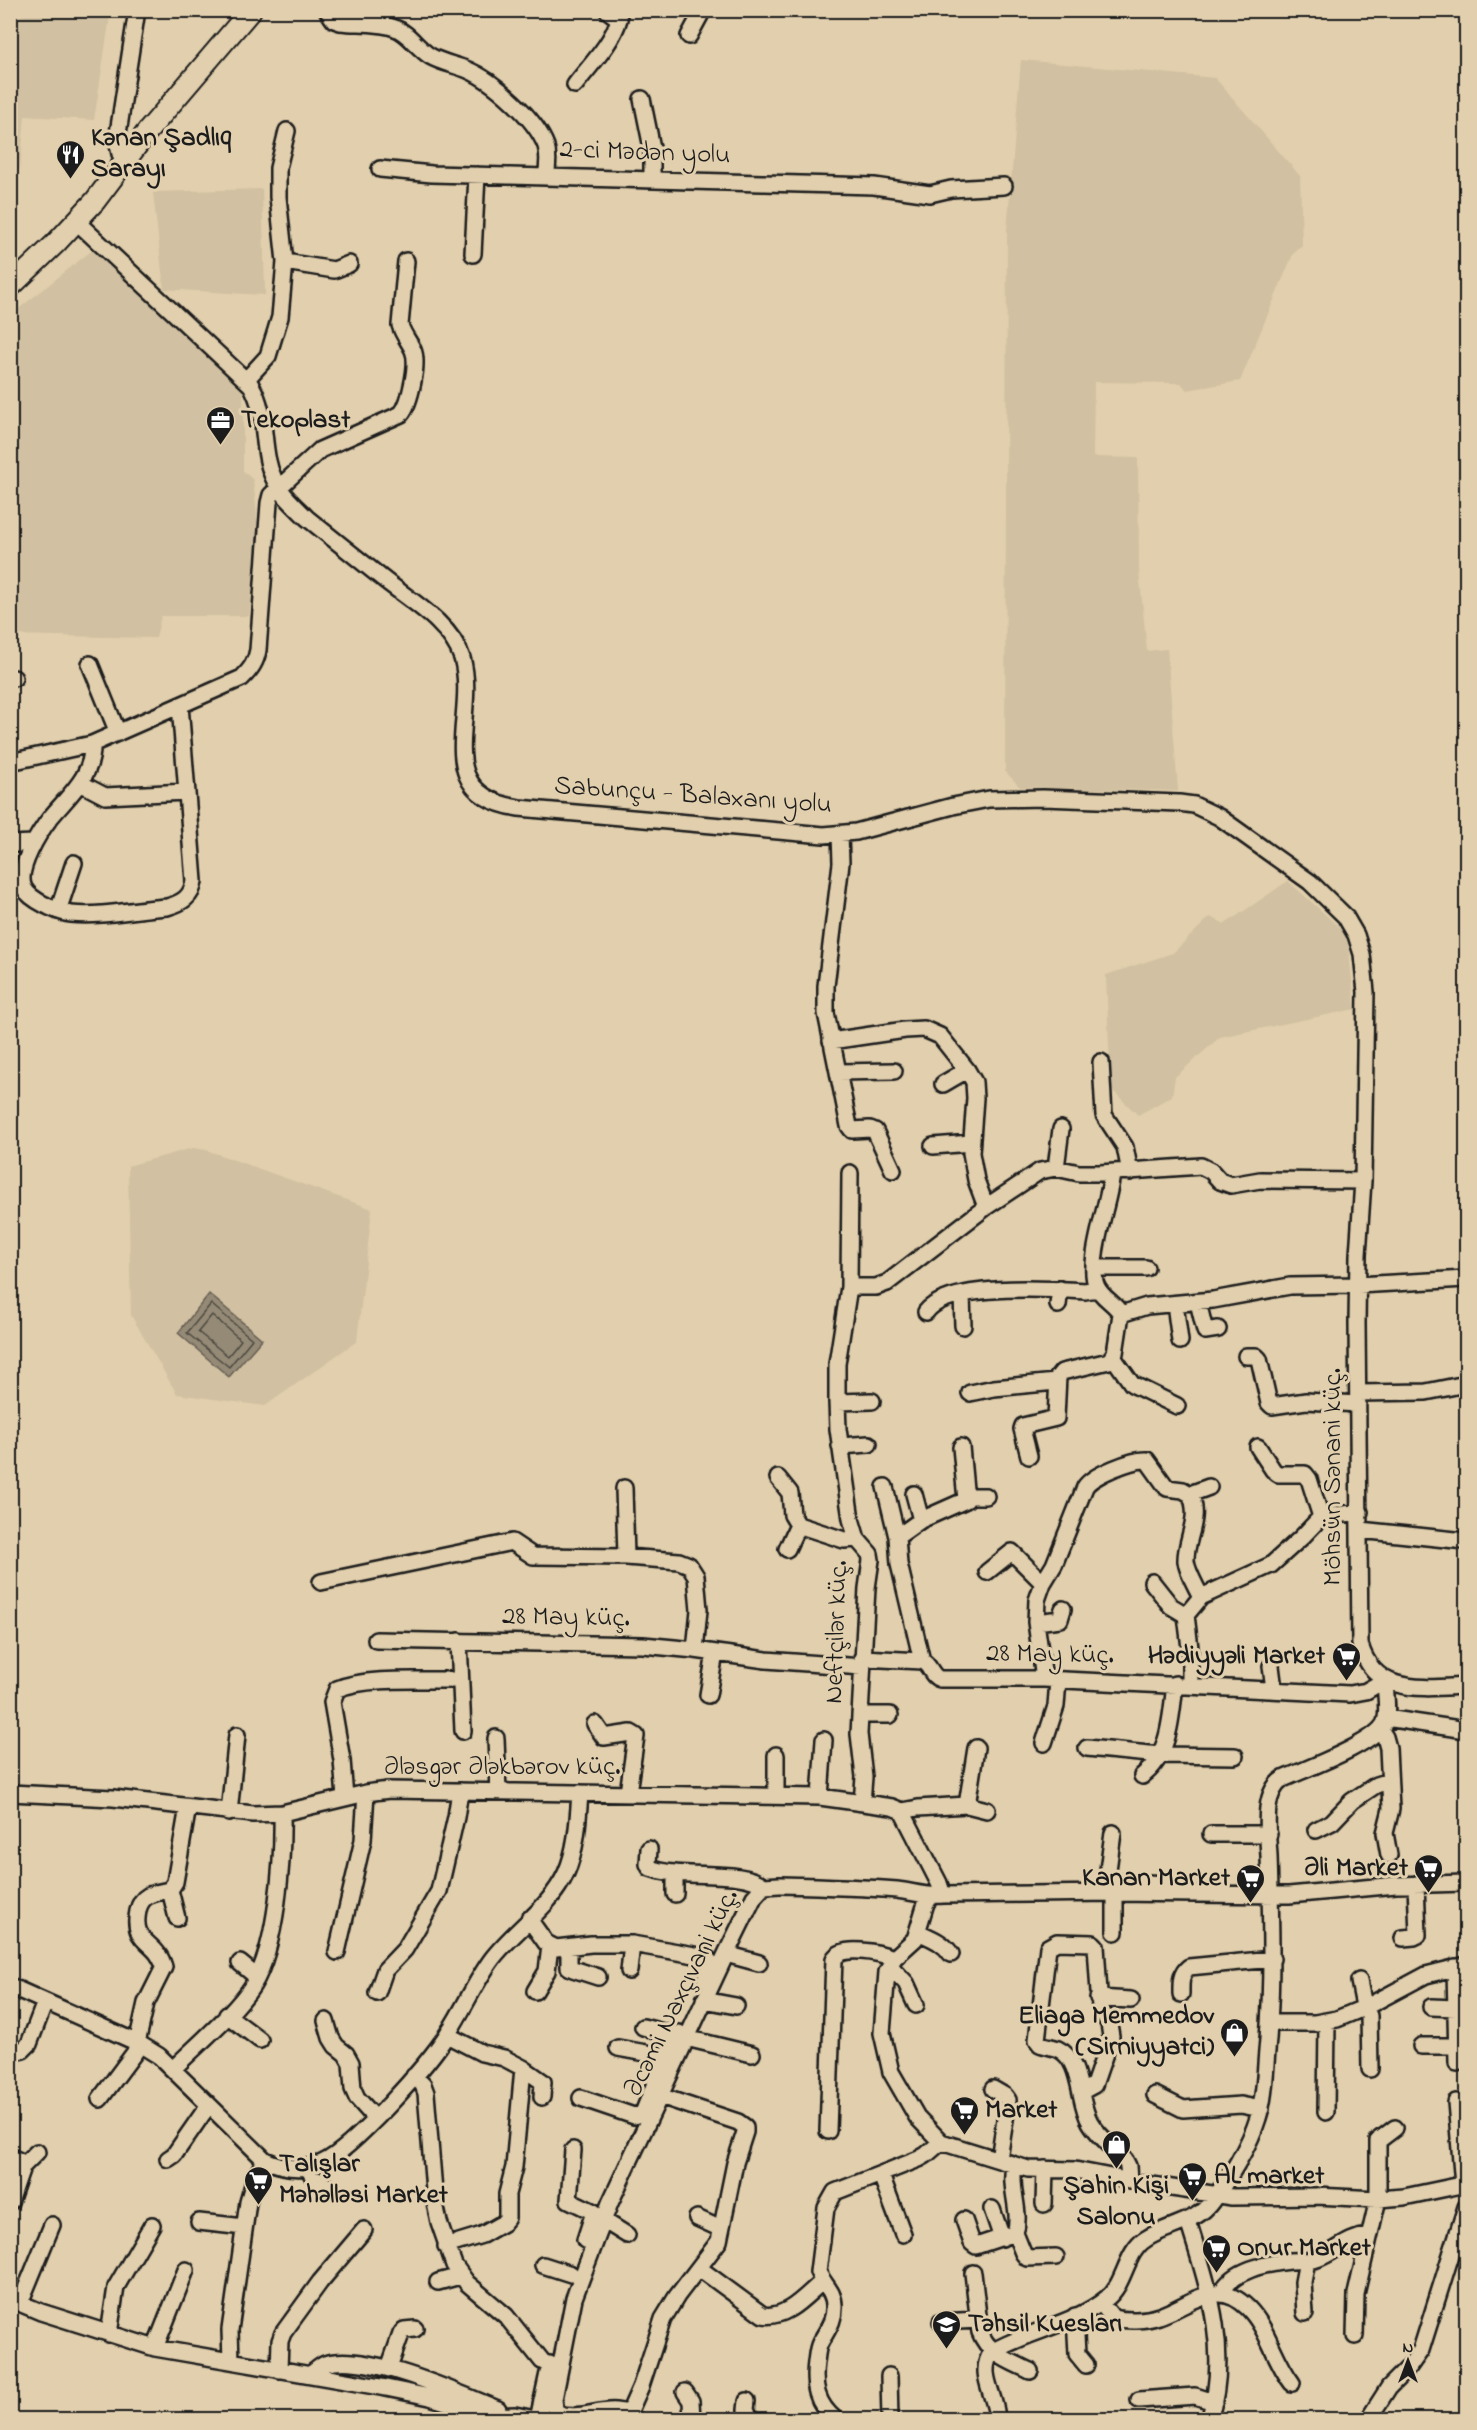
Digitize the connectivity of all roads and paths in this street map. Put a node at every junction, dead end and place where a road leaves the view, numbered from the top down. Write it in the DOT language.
graph roads {
  1 [pos="137,10"];
  2 [pos="251,10"];
  3 [pos="327,10"];
  4 [pos="703,10"];
  5 [pos="617,13"];
  6 [pos="689,36"];
  7 [pos="575,86"];
  8 [pos="642,99"];
  9 [pos="286,131"];
  10 [pos="125,160"];
  11 [pos="380,169"];
  12 [pos="477,175"];
  13 [pos="546,177"];
  14 [pos="652,179"];
  15 [pos="1004,186"];
  16 [pos="77,222"];
  17 [pos="473,255"];
  18 [pos="406,261"];
  19 [pos="285,262"];
  20 [pos="349,264"];
  21 [pos="15,276"];
  22 [pos="246,380"];
  23 [pos="279,488"];
  24 [pos="90,664"];
  25 [pos="180,705"];
  26 [pos="118,733"];
  27 [pos="92,744"];
  28 [pos="10,762"];
  29 [pos="80,783"];
  30 [pos="186,792"];
  31 [pos="840,834"];
  32 [pos="10,843"];
  33 [pos="34,843"];
  34 [pos="74,863"];
  35 [pos="58,911"];
  36 [pos="831,1041"];
  37 [pos="1101,1062"];
  38 [pos="967,1070"];
  39 [pos="894,1071"];
  40 [pos="838,1072"];
  41 [pos="943,1084"];
  42 [pos="1061,1129"];
  43 [pos="971,1143"];
  44 [pos="933,1146"];
  45 [pos="1056,1168"];
  46 [pos="893,1170"];
  47 [pos="1130,1172"];
  48 [pos="850,1173"];
  49 [pos="1112,1173"];
  50 [pos="1363,1181"];
  51 [pos="986,1207"];
  52 [pos="1094,1268"];
  53 [pos="1146,1268"];
  54 [pos="1467,1279"];
  55 [pos="1357,1285"];
  56 [pos="849,1287"];
  57 [pos="1097,1288"];
  58 [pos="1060,1289"];
  59 [pos="962,1295"];
  60 [pos="1198,1302"];
  61 [pos="1175,1304"];
  62 [pos="1058,1305"];
  63 [pos="926,1312"];
  64 [pos="1120,1314"];
  65 [pos="963,1326"];
  66 [pos="1218,1329"];
  67 [pos="1180,1341"];
  68 [pos="1246,1356"];
  69 [pos="1113,1358"];
  70 [pos="1056,1382"];
  71 [pos="1467,1384"];
  72 [pos="970,1393"];
  73 [pos="1358,1398"];
  74 [pos="872,1401"];
  75 [pos="837,1402"];
  76 [pos="1177,1406"];
  77 [pos="869,1444"];
  78 [pos="840,1446"];
  79 [pos="961,1446"];
  80 [pos="1258,1446"];
  81 [pos="1029,1456"];
  82 [pos="778,1478"];
  83 [pos="1209,1487"];
  84 [pos="624,1488"];
  85 [pos="885,1488"];
  86 [pos="914,1494"];
  87 [pos="1190,1494"];
  88 [pos="967,1496"];
  89 [pos="986,1496"];
  90 [pos="1360,1512"];
  91 [pos="1321,1516"];
  92 [pos="921,1520"];
  93 [pos="798,1525"];
  94 [pos="1467,1525"];
  95 [pos="1360,1530"];
  96 [pos="897,1537"];
  97 [pos="857,1539"];
  98 [pos="1466,1544"];
  99 [pos="787,1549"];
  100 [pos="626,1557"];
  101 [pos="987,1572"];
  102 [pos="321,1582"];
  103 [pos="1152,1582"];
  104 [pos="1043,1583"];
  105 [pos="1201,1597"];
  106 [pos="1063,1609"];
  107 [pos="1186,1615"];
  108 [pos="1036,1623"];
  109 [pos="376,1640"];
  110 [pos="459,1641"];
  111 [pos="695,1650"];
  112 [pos="715,1653"];
  113 [pos="922,1661"];
  114 [pos="862,1662"];
  115 [pos="1270,1666"];
  116 [pos="1051,1679"];
  117 [pos="460,1680"];
  118 [pos="1385,1680"];
  119 [pos="1183,1684"];
  120 [pos="1467,1686"];
  121 [pos="1274,1689"];
  122 [pos="708,1695"];
  123 [pos="860,1715"];
  124 [pos="890,1715"];
  125 [pos="595,1724"];
  126 [pos="1383,1725"];
  127 [pos="1467,1730"];
  128 [pos="463,1731"];
  129 [pos="237,1735"];
  130 [pos="496,1738"];
  131 [pos="824,1740"];
  132 [pos="1044,1743"];
  133 [pos="975,1748"];
  134 [pos="1087,1748"];
  135 [pos="776,1755"];
  136 [pos="1160,1755"];
  137 [pos="1235,1756"];
  138 [pos="1142,1776"];
  139 [pos="1389,1781"];
  140 [pos="460,1791"];
  141 [pos="10,1792"];
  142 [pos="498,1792"];
  143 [pos="366,1793"];
  144 [pos="580,1793"];
  145 [pos="628,1793"];
  146 [pos="776,1796"];
  147 [pos="820,1797"];
  148 [pos="345,1798"];
  149 [pos="862,1803"];
  150 [pos="967,1805"];
  151 [pos="188,1807"];
  152 [pos="987,1810"];
  153 [pos="902,1811"];
  154 [pos="230,1813"];
  155 [pos="282,1813"];
  156 [pos="1316,1830"];
  157 [pos="1113,1833"];
  158 [pos="1269,1833"];
  159 [pos="1211,1834"];
  160 [pos="649,1849"];
  161 [pos="1389,1855"];
  162 [pos="675,1874"];
  163 [pos="1467,1883"];
  164 [pos="1416,1884"];
  165 [pos="764,1886"];
  166 [pos="170,1890"];
  167 [pos="1270,1891"];
  168 [pos="1115,1893"];
  169 [pos="675,1894"];
  170 [pos="937,1897"];
  171 [pos="177,1918"];
  172 [pos="529,1919"];
  173 [pos="918,1932"];
  174 [pos="1115,1932"];
  175 [pos="1403,1938"];
  176 [pos="632,1944"];
  177 [pos="550,1946"];
  178 [pos="568,1947"];
  179 [pos="337,1952"];
  180 [pos="726,1954"];
  181 [pos="951,1954"];
  182 [pos="1272,1959"];
  183 [pos="892,1962"];
  184 [pos="240,1963"];
  185 [pos="759,1963"];
  186 [pos="1461,1966"];
  187 [pos="629,1971"];
  188 [pos="257,1977"];
  189 [pos="598,1977"];
  190 [pos="1359,1981"];
  191 [pos="10,1986"];
  192 [pos="535,1991"];
  193 [pos="376,1993"];
  194 [pos="1181,1994"];
  195 [pos="1098,1998"];
  196 [pos="704,2000"];
  197 [pos="1131,2000"];
  198 [pos="45,2002"];
  199 [pos="916,2004"];
  200 [pos="736,2006"];
  201 [pos="1366,2007"];
  202 [pos="1431,2007"];
  203 [pos="1456,2008"];
  204 [pos="227,2015"];
  205 [pos="326,2021"];
  206 [pos="1327,2021"];
  207 [pos="1269,2023"];
  208 [pos="643,2028"];
  209 [pos="447,2035"];
  210 [pos="682,2037"];
  211 [pos="260,2040"];
  212 [pos="138,2043"];
  213 [pos="1421,2046"];
  214 [pos="1457,2046"];
  215 [pos="618,2048"];
  216 [pos="10,2053"];
  217 [pos="752,2054"];
  218 [pos="672,2057"];
  219 [pos="1457,2063"];
  220 [pos="523,2068"];
  221 [pos="173,2069"];
  222 [pos="1370,2069"];
  223 [pos="414,2076"];
  224 [pos="993,2089"];
  225 [pos="1081,2092"];
  226 [pos="1155,2095"];
  227 [pos="660,2096"];
  228 [pos="542,2097"];
  229 [pos="581,2098"];
  230 [pos="100,2099"];
  231 [pos="1456,2102"];
  232 [pos="208,2106"];
  233 [pos="1261,2109"];
  234 [pos="1326,2112"];
  235 [pos="375,2118"];
  236 [pos="1395,2128"];
  237 [pos="828,2132"];
  238 [pos="940,2142"];
  239 [pos="573,2150"];
  240 [pos="37,2152"];
  241 [pos="168,2159"];
  242 [pos="999,2159"];
  243 [pos="265,2160"];
  244 [pos="16,2162"];
  245 [pos="1014,2166"];
  246 [pos="307,2167"];
  247 [pos="1045,2169"];
  248 [pos="881,2175"];
  249 [pos="1129,2181"];
  250 [pos="324,2184"];
  251 [pos="1465,2184"];
  252 [pos="1217,2195"];
  253 [pos="1378,2199"];
  254 [pos="10,2202"];
  255 [pos="1044,2204"];
  256 [pos="1467,2207"];
  257 [pos="992,2209"];
  258 [pos="697,2218"];
  259 [pos="603,2220"];
  260 [pos="964,2220"];
  261 [pos="1188,2221"];
  262 [pos="199,2222"];
  263 [pos="52,2225"];
  264 [pos="152,2225"];
  265 [pos="244,2227"];
  266 [pos="721,2229"];
  267 [pos="364,2230"];
  268 [pos="903,2234"];
  269 [pos="627,2235"];
  270 [pos="1008,2236"];
  271 [pos="1368,2236"];
  272 [pos="447,2246"];
  273 [pos="1056,2257"];
  274 [pos="1307,2261"];
  275 [pos="543,2265"];
  276 [pos="699,2268"];
  277 [pos="186,2270"];
  278 [pos="973,2273"];
  279 [pos="571,2274"];
  280 [pos="460,2276"];
  281 [pos="823,2281"];
  282 [pos="438,2282"];
  283 [pos="1215,2294"];
  284 [pos="15,2301"];
  285 [pos="1101,2303"];
  286 [pos="1305,2313"];
  287 [pos="1075,2316"];
  288 [pos="978,2320"];
  289 [pos="941,2322"];
  290 [pos="415,2329"];
  291 [pos="109,2334"];
  292 [pos="1355,2336"];
  293 [pos="154,2348"];
  294 [pos="992,2352"];
  295 [pos="231,2361"];
  296 [pos="1086,2365"];
  297 [pos="550,2366"];
  298 [pos="389,2368"];
  299 [pos="279,2370"];
  300 [pos="1030,2371"];
  301 [pos="311,2374"];
  302 [pos="889,2376"];
  303 [pos="1292,2383"];
  304 [pos="685,2392"];
  305 [pos="1140,2400"];
  306 [pos="747,2401"];
  307 [pos="1214,2402"];
  308 [pos="515,2415"];
  309 [pos="555,2416"];
  310 [pos="632,2416"];
  311 [pos="539,2419"];
  312 [pos="692,2420"];
  313 [pos="751,2420"];
  314 [pos="836,2420"];
  315 [pos="890,2420"];
  316 [pos="997,2420"];
  317 [pos="1209,2420"];
  318 [pos="1368,2420"];
  1 -- 10 [label="street"];
  2 -- 10 [label="main road"];
  3 -- 13 [label="street, 2-ci Mədən yolu"];
  4 -- 6 [label="street"];
  5 -- 7 [label="street"];
  8 -- 14 [label="street"];
  9 -- 19 [label="street"];
  10 -- 16 [label="main road"];
  11 -- 12 [label="street"];
  12 -- 13 [label="street"];
  12 -- 17 [label="street"];
  13 -- 14 [label="street, 2-ci Mədən yolu"];
  14 -- 15 [label="street, 2-ci Mədən yolu"];
  16 -- 21 [label="main road"];
  16 -- 22 [label="street"];
  18 -- 23 [label="street"];
  19 -- 20 [label="street"];
  19 -- 22 [label="street"];
  22 -- 23 [label="street"];
  23 -- 25 [label="street"];
  23 -- 31 [label="street, Sabunçu - Balaxanı yolu"];
  24 -- 26 [label="street"];
  25 -- 26 [label="street"];
  25 -- 30 [label="street"];
  26 -- 27 [label="street"];
  27 -- 28 [label="street"];
  27 -- 29 [label="street"];
  29 -- 30 [label="street"];
  29 -- 33 [label="street"];
  30 -- 35 [label="street"];
  31 -- 36 [label="street"];
  31 -- 50 [label="street, Sabunçu - Balaxanı yolu"];
  32 -- 33 [label="street"];
  33 -- 35 [label="street"];
  34 -- 35 [label="street"];
  36 -- 38 [label="street"];
  36 -- 40 [label="street"];
  37 -- 47 [label="street"];
  38 -- 41 [label="street"];
  38 -- 43 [label="street"];
  39 -- 40 [label="street"];
  40 -- 46 [label="street"];
  42 -- 45 [label="street"];
  43 -- 44 [label="street"];
  43 -- 51 [label="street"];
  45 -- 49 [label="street"];
  45 -- 51 [label="street"];
  47 -- 49 [label="street"];
  47 -- 50 [label="street"];
  48 -- 56 [label="street, Neftçilər küç."];
  49 -- 52 [label="street"];
  50 -- 55 [label="street, Möhsün Sənani küç."];
  51 -- 56 [label="street"];
  52 -- 53 [label="street"];
  52 -- 57 [label="street"];
  54 -- 55 [label="street"];
  55 -- 60 [label="street"];
  55 -- 73 [label="street, Möhsün Sənani küç."];
  56 -- 75 [label="street, Neftçilər küç."];
  57 -- 58 [label="street"];
  57 -- 64 [label="street"];
  58 -- 59 [label="street"];
  58 -- 62 [label="street"];
  59 -- 63 [label="street"];
  59 -- 65 [label="street"];
  60 -- 61 [label="street"];
  60 -- 66 [label="street"];
  61 -- 64 [label="street"];
  61 -- 67 [label="street"];
  64 -- 69 [label="street"];
  68 -- 73 [label="street"];
  69 -- 70 [label="street"];
  69 -- 76 [label="street"];
  70 -- 72 [label="street"];
  70 -- 81 [label="street"];
  71 -- 73 [label="street"];
  73 -- 90 [label="street, Möhsün Sənani küç."];
  74 -- 75 [label="street"];
  75 -- 78 [label="street, Neftçilər küç."];
  77 -- 78 [label="street"];
  78 -- 97 [label="street, Neftçilər küç."];
  79 -- 88 [label="street"];
  80 -- 91 [label="street"];
  82 -- 93 [label="street"];
  83 -- 87 [label="street"];
  84 -- 100 [label="street"];
  85 -- 96 [label="street"];
  86 -- 92 [label="street"];
  87 -- 104 [label="street"];
  87 -- 105 [label="street"];
  88 -- 89 [label="street"];
  88 -- 92 [label="street"];
  90 -- 91 [label="street"];
  90 -- 95 [label="street, Möhsün Sənani küç."];
  91 -- 105 [label="street"];
  92 -- 96 [label="street"];
  93 -- 97 [label="street"];
  93 -- 99 [label="street"];
  94 -- 98 [label="street"];
  95 -- 98 [label="street"];
  95 -- 118 [label="street, Möhsün Sənani küç."];
  96 -- 113 [label="street"];
  97 -- 114 [label="street, Neftçilər küç."];
  100 -- 102 [label="street"];
  100 -- 111 [label="street"];
  101 -- 104 [label="street"];
  103 -- 107 [label="street"];
  104 -- 108 [label="street"];
  105 -- 107 [label="street"];
  106 -- 108 [label="street"];
  107 -- 119 [label="street"];
  108 -- 116 [label="street"];
  109 -- 110 [label="street, 28 May küç."];
  110 -- 111 [label="street, 28 May küç."];
  110 -- 117 [label="street"];
  111 -- 112 [label="street, 28 May küç."];
  112 -- 114 [label="street, 28 May küç."];
  112 -- 122 [label="street"];
  113 -- 114 [label="street, 28 May küç."];
  113 -- 116 [label="street, 28 May küç."];
  114 -- 123 [label="street, Neftçilər küç."];
  115 -- 121 [label="street"];
  116 -- 119 [label="street, 28 May küç."];
  116 -- 132 [label="street"];
  117 -- 128 [label="street"];
  117 -- 148 [label="street"];
  118 -- 120 [label="street"];
  118 -- 121 [label="street, 28 May küç."];
  118 -- 126 [label="street"];
  119 -- 121 [label="street, 28 May küç."];
  119 -- 136 [label="street"];
  123 -- 124 [label="street"];
  123 -- 149 [label="street, Neftçilər küç."];
  125 -- 145 [label="street"];
  126 -- 127 [label="street"];
  126 -- 139 [label="street"];
  126 -- 158 [label="street"];
  129 -- 154 [label="street"];
  130 -- 142 [label="street"];
  131 -- 147 [label="street"];
  133 -- 150 [label="street"];
  134 -- 136 [label="street"];
  135 -- 146 [label="street"];
  136 -- 137 [label="street"];
  136 -- 138 [label="street"];
  139 -- 156 [label="street"];
  139 -- 161 [label="street"];
  140 -- 142 [label="street, Ələsgər Ələkbərov küç."];
  140 -- 143 [label="street, Ələsgər Ələkbərov küç."];
  140 -- 193 [label="street"];
  141 -- 151 [label="street, Ələsgər Ələkbərov küç."];
  142 -- 144 [label="street, Ələsgər Ələkbərov küç."];
  143 -- 148 [label="street, Ələsgər Ələkbərov küç."];
  143 -- 179 [label="street"];
  144 -- 145 [label="street, Ələsgər Ələkbərov küç."];
  144 -- 172 [label="street"];
  145 -- 146 [label="street, Ələsgər Ələkbərov küç."];
  146 -- 147 [label="street, Ələsgər Ələkbərov küç."];
  147 -- 149 [label="street, Ələsgər Ələkbərov küç."];
  148 -- 155 [label="street, Ələsgər Ələkbərov küç."];
  149 -- 153 [label="street, Ələsgər Ələkbərov küç."];
  150 -- 152 [label="street"];
  150 -- 153 [label="street"];
  151 -- 154 [label="street, Ələsgər Ələkbərov küç."];
  151 -- 166 [label="street"];
  153 -- 170 [label="street"];
  154 -- 155 [label="street, Ələsgər Ələkbərov küç."];
  155 -- 188 [label="street"];
  157 -- 167 [label="street"];
  158 -- 159 [label="street"];
  158 -- 167 [label="street"];
  160 -- 162 [label="street"];
  162 -- 165 [label="street"];
  162 -- 169 [label="street"];
  163 -- 164 [label="street, Əcəmi Naxçıvani küç."];
  164 -- 167 [label="street, Əcəmi Naxçıvani küç."];
  164 -- 175 [label="street"];
  165 -- 170 [label="street, Əcəmi Naxçıvani küç."];
  165 -- 180 [label="street, Əcəmi Naxçıvani küç."];
  166 -- 171 [label="street"];
  166 -- 212 [label="street"];
  167 -- 168 [label="street, Əcəmi Naxçıvani küç."];
  167 -- 182 [label="street"];
  168 -- 170 [label="street, Əcəmi Naxçıvani küç."];
  168 -- 174 [label="street"];
  170 -- 173 [label="street"];
  172 -- 177 [label="street"];
  172 -- 209 [label="street"];
  173 -- 181 [label="street"];
  173 -- 183 [label="street"];
  176 -- 178 [label="street"];
  176 -- 187 [label="street"];
  176 -- 210 [label="street"];
  177 -- 178 [label="street"];
  177 -- 192 [label="street"];
  178 -- 189 [label="street"];
  180 -- 185 [label="street"];
  180 -- 196 [label="street, Əcəmi Naxçıvani küç."];
  182 -- 194 [label="street"];
  182 -- 207 [label="street"];
  183 -- 199 [label="street"];
  183 -- 237 [label="street"];
  183 -- 238 [label="street"];
  184 -- 188 [label="street"];
  186 -- 201 [label="street"];
  186 -- 203 [label="street"];
  188 -- 204 [label="street"];
  190 -- 201 [label="street"];
  191 -- 198 [label="street"];
  195 -- 197 [label="street"];
  195 -- 225 [label="street"];
  195 -- 225 [label="street"];
  196 -- 200 [label="street"];
  196 -- 210 [label="street, Əcəmi Naxçıvani küç."];
  198 -- 212 [label="street"];
  198 -- 216 [label="street"];
  201 -- 206 [label="street"];
  201 -- 222 [label="street"];
  202 -- 203 [label="street"];
  203 -- 214 [label="street"];
  204 -- 211 [label="street"];
  204 -- 221 [label="street"];
  205 -- 235 [label="street"];
  206 -- 207 [label="street"];
  206 -- 234 [label="street"];
  207 -- 233 [label="street"];
  208 -- 210 [label="street"];
  209 -- 220 [label="street"];
  209 -- 223 [label="street"];
  210 -- 217 [label="street"];
  210 -- 218 [label="street"];
  212 -- 221 [label="street"];
  212 -- 230 [label="street"];
  213 -- 214 [label="street"];
  214 -- 219 [label="street"];
  215 -- 218 [label="street"];
  218 -- 227 [label="street, Əcəmi Naxçıvani küç."];
  218 -- 229 [label="street"];
  220 -- 228 [label="street"];
  220 -- 272 [label="street"];
  221 -- 232 [label="street"];
  223 -- 235 [label="street"];
  223 -- 272 [label="street"];
  224 -- 242 [label="street"];
  225 -- 249 [label="street"];
  226 -- 233 [label="street"];
  227 -- 259 [label="street, Əcəmi Naxçıvani küç."];
  227 -- 266 [label="street"];
  231 -- 251 [label="street"];
  232 -- 241 [label="street"];
  232 -- 243 [label="street"];
  233 -- 252 [label="street"];
  235 -- 246 [label="street"];
  236 -- 253 [label="street"];
  238 -- 242 [label="street"];
  238 -- 248 [label="street"];
  239 -- 279 [label="street"];
  240 -- 244 [label="street"];
  242 -- 245 [label="street"];
  243 -- 246 [label="street"];
  243 -- 265 [label="street"];
  244 -- 254 [label="street"];
  245 -- 247 [label="street"];
  245 -- 270 [label="street"];
  246 -- 250 [label="street"];
  247 -- 249 [label="street"];
  247 -- 255 [label="street"];
  248 -- 268 [label="street"];
  248 -- 281 [label="street"];
  249 -- 252 [label="street"];
  251 -- 253 [label="street"];
  252 -- 253 [label="street"];
  252 -- 261 [label="street"];
  253 -- 271 [label="street"];
  256 -- 318 [label="street"];
  257 -- 270 [label="street"];
  258 -- 266 [label="street"];
  259 -- 269 [label="street"];
  259 -- 309 [label="street, Əcəmi Naxçıvani küç."];
  260 -- 270 [label="street"];
  261 -- 283 [label="street"];
  261 -- 285 [label="street"];
  262 -- 265 [label="street"];
  263 -- 284 [label="street"];
  264 -- 291 [label="street"];
  265 -- 295 [label="street"];
  266 -- 276 [label="street"];
  267 -- 299 [label="street"];
  270 -- 273 [label="street"];
  271 -- 274 [label="street"];
  271 -- 292 [label="street"];
  272 -- 280 [label="street"];
  274 -- 283 [label="street"];
  274 -- 286 [label="street"];
  275 -- 279 [label="street"];
  276 -- 281 [label="street"];
  276 -- 310 [label="street"];
  277 -- 293 [label="street"];
  278 -- 288 [label="street"];
  279 -- 297 [label="street"];
  280 -- 282 [label="street"];
  280 -- 297 [label="street"];
  281 -- 314 [label="street"];
  283 -- 285 [label="street"];
  283 -- 303 [label="street"];
  283 -- 307 [label="street"];
  284 -- 291 [label="street"];
  285 -- 287 [label="street"];
  287 -- 294 [label="street"];
  287 -- 296 [label="street"];
  288 -- 289 [label="street"];
  288 -- 294 [label="street"];
  290 -- 298 [label="street"];
  291 -- 293 [label="street"];
  293 -- 295 [label="street"];
  294 -- 300 [label="street"];
  294 -- 316 [label="street"];
  295 -- 299 [label="street"];
  297 -- 311 [label="street"];
  298 -- 301 [label="street"];
  298 -- 308 [label="street"];
  299 -- 301 [label="street"];
  301 -- 308 [label="street"];
  302 -- 315 [label="street"];
  304 -- 312 [label="street"];
  305 -- 307 [label="street"];
  306 -- 313 [label="street"];
  307 -- 317 [label="street"];
  308 -- 311 [label="street"];
  309 -- 310 [label="street"];
}
